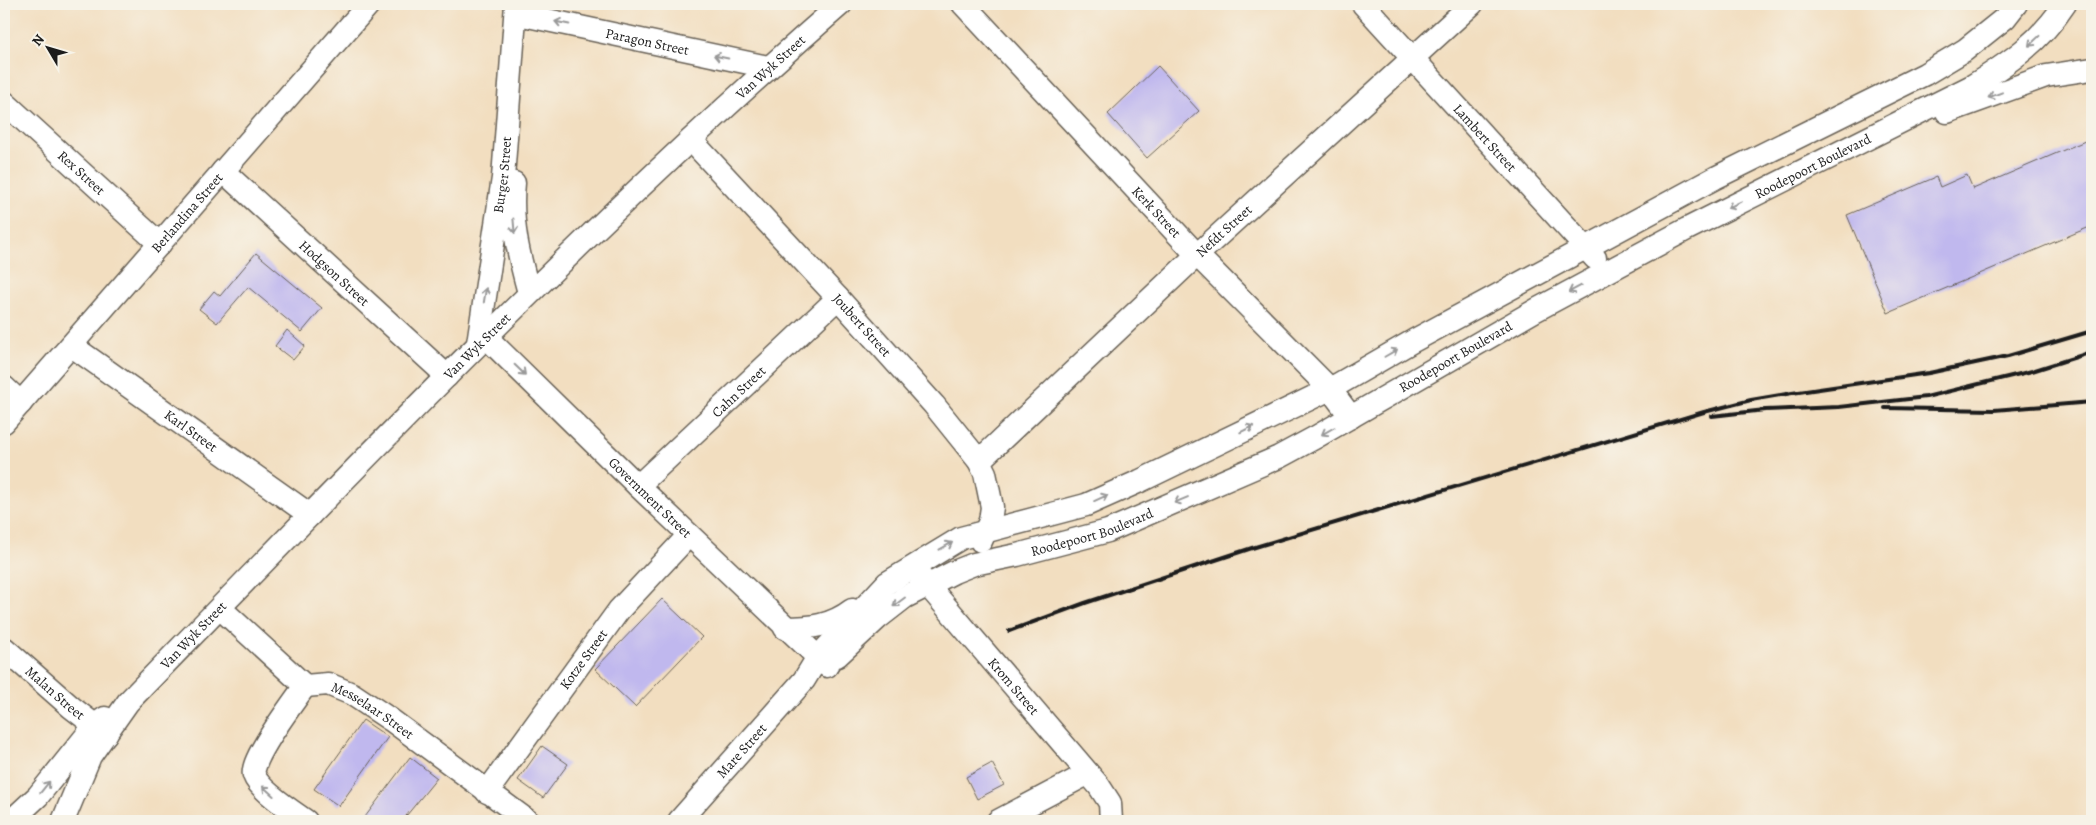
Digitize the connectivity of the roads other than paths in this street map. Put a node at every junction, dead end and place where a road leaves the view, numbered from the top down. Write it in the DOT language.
graph roads {
  1 [pos="369,4"];
  2 [pos="841,4"];
  3 [pos="964,4"];
  4 [pos="1363,4"];
  5 [pos="1472,4"];
  6 [pos="2016,4"];
  7 [pos="2065,4"];
  8 [pos="524,8"];
  9 [pos="1412,58"];
  10 [pos="768,67"];
  11 [pos="2092,69"];
  12 [pos="4,102"];
  13 [pos="1872,138"];
  14 [pos="690,140"];
  15 [pos="223,170"];
  16 [pos="160,244"];
  17 [pos="1585,247"];
  18 [pos="1198,256"];
  19 [pos="1608,272"];
  20 [pos="529,293"];
  21 [pos="838,298"];
  22 [pos="481,340"];
  23 [pos="72,346"];
  24 [pos="447,376"];
  25 [pos="4,387"];
  26 [pos="1330,389"];
  27 [pos="21,403"];
  28 [pos="1351,417"];
  29 [pos="4,422"];
  30 [pos="979,461"];
  31 [pos="638,486"];
  32 [pos="310,515"];
  33 [pos="984,531"];
  34 [pos="689,535"];
  35 [pos="1063,542"];
  36 [pos="974,564"];
  37 [pos="913,566"];
  38 [pos="887,583"];
  39 [pos="927,586"];
  40 [pos="220,608"];
  41 [pos="785,628"];
  42 [pos="4,648"];
  43 [pos="822,662"];
  44 [pos="305,686"];
  45 [pos="101,730"];
  46 [pos="1088,774"];
  47 [pos="487,792"];
  48 [pos="1111,814"];
  49 [pos="11,821"];
  50 [pos="62,821"];
  51 [pos="306,821"];
  52 [pos="528,821"];
  53 [pos="678,821"];
  54 [pos="998,821"];
  1 -- 15 [label="street, Berlandina Street"];
  2 -- 10 [label="street, Van Wyk Street"];
  3 -- 18 [label="street, Kerk Street"];
  4 -- 9 [label="street, Lambert Street"];
  5 -- 9 [label="street, Nefdt Street"];
  6 -- 17 [label="street, Roodepoort Boulevard"];
  7 -- 13 [label="street, Roodepoort Boulevard, one-way"];
  10 -- 8 [label="street, Paragon Street, one-way"];
  8 -- 20 [label="street, Burger Street, one-way"];
  22 -- 8 [label="street, Burger Street, one-way"];
  9 -- 17 [label="street, Lambert Street"];
  9 -- 18 [label="street, Nefdt Street"];
  10 -- 14 [label="street, Van Wyk Street"];
  11 -- 13 [label="street, one-way"];
  12 -- 16 [label="street, Rex Street"];
  13 -- 19 [label="street, Roodepoort Boulevard, one-way"];
  14 -- 20 [label="street, Van Wyk Street"];
  14 -- 21 [label="street, Joubert Street"];
  15 -- 16 [label="street, Berlandina Street"];
  15 -- 24 [label="street, Hodgson Street"];
  16 -- 23 [label="street, Berlandina Street"];
  17 -- 19 [label="street, Lambert Street"];
  26 -- 17 [label="street, Roodepoort Boulevard, one-way"];
  18 -- 26 [label="street, Kerk Street"];
  18 -- 30 [label="street, Nefdt Street"];
  19 -- 28 [label="street, Roodepoort Boulevard, one-way"];
  20 -- 22 [label="street, Van Wyk Street"];
  21 -- 30 [label="street, Joubert Street"];
  21 -- 31 [label="street, Cahn Street"];
  22 -- 24 [label="street, Van Wyk Street"];
  22 -- 31 [label="street, Government Street, one-way"];
  23 -- 27 [label="street, Berlandina Street"];
  23 -- 32 [label="street, Karl Street"];
  24 -- 32 [label="street, Van Wyk Street"];
  25 -- 27 [label="street"];
  26 -- 28 [label="street, Kerk Street"];
  33 -- 26 [label="street, Roodepoort Boulevard, one-way"];
  27 -- 29 [label="street, Berlandina Street"];
  28 -- 35 [label="street, Roodepoort Boulevard, one-way"];
  30 -- 33 [label="street, Joubert Street"];
  31 -- 34 [label="street, Government Street"];
  32 -- 40 [label="street, Van Wyk Street"];
  33 -- 35 [label="street"];
  33 -- 36 [label="street, Joubert Street"];
  37 -- 33 [label="street, Roodepoort Boulevard, one-way"];
  34 -- 41 [label="street, Government Street"];
  34 -- 47 [label="street, Kotze Street"];
  35 -- 36 [label="street, Roodepoort Boulevard"];
  36 -- 39 [label="street, Roodepoort Boulevard"];
  37 -- 38 [label="street, Roodepoort Boulevard"];
  37 -- 39 [label="street, Krom Street"];
  38 -- 41 [label="street"];
  38 -- 43 [label="street, Roodepoort Boulevard"];
  39 -- 43 [label="street, Roodepoort Boulevard, one-way"];
  39 -- 46 [label="street, Krom Street"];
  40 -- 44 [label="street"];
  40 -- 45 [label="street, Van Wyk Street"];
  41 -- 43 [label="street, Government Street"];
  42 -- 45 [label="street, Malan Street"];
  43 -- 53 [label="street, Mare Street"];
  44 -- 47 [label="street, Messelaar Street"];
  51 -- 44 [label="street, one-way"];
  49 -- 45 [label="street, Van Wyk Street, one-way"];
  45 -- 50 [label="street, Van Wyk Street"];
  46 -- 48 [label="street, Krom Street"];
  46 -- 54 [label="street"];
  47 -- 52 [label="street, Messelaar Street"];
}
